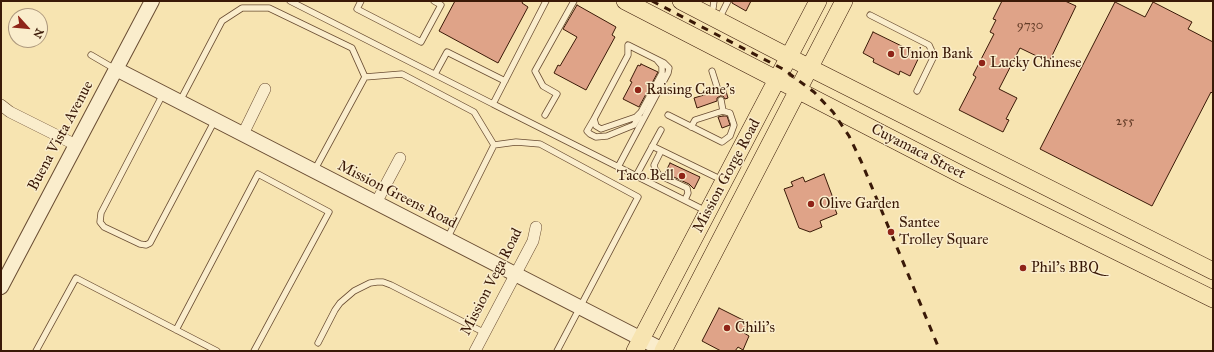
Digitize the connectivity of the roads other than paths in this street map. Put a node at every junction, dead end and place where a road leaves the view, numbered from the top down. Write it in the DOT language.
graph roads {
  1 [pos="152,1"];
  2 [pos="290,1"];
  3 [pos="361,1"];
  4 [pos="434,1"];
  5 [pos="546,1"];
  6 [pos="574,1"];
  7 [pos="625,1"];
  8 [pos="680,1"];
  9 [pos="714,1"];
  10 [pos="728,1"];
  11 [pos="818,1"];
  12 [pos="844,1"];
  13 [pos="716,14"];
  14 [pos="870,15"];
  15 [pos="91,55"];
  16 [pos="789,57"];
  17 [pos="657,60"];
  18 [pos="810,68"];
  19 [pos="116,69"];
  20 [pos="712,71"];
  21 [pos="435,74"];
  22 [pos="365,77"];
  23 [pos="778,80"];
  24 [pos="505,81"];
  25 [pos="265,89"];
  26 [pos="718,90"];
  27 [pos="798,91"];
  28 [pos="917,91"];
  29 [pos="163,93"];
  30 [pos="721,100"];
  31 [pos="180,102"];
  32 [pos="493,104"];
  33 [pos="1,105"];
  34 [pos="723,111"];
  35 [pos="641,112"];
  36 [pos="546,115"];
  37 [pos="668,115"];
  38 [pos="594,119"];
  39 [pos="215,120"];
  40 [pos="691,127"];
  41 [pos="661,130"];
  42 [pos="243,134"];
  43 [pos="76,144"];
  44 [pos="494,145"];
  45 [pos="652,146"];
  46 [pos="661,151"];
  47 [pos="400,158"];
  48 [pos="618,167"];
  49 [pos="314,171"];
  50 [pos="636,176"];
  51 [pos="724,182"];
  52 [pos="685,200"];
  53 [pos="376,203"];
  54 [pos="708,212"];
  55 [pos="536,227"];
  56 [pos="446,239"];
  57 [pos="1213,271"];
  58 [pos="516,275"];
  59 [pos="1,287"];
  60 [pos="1213,299"];
  61 [pos="580,308"];
  62 [pos="176,330"];
  63 [pos="485,333"];
  64 [pos="318,343"];
  65 [pos="638,345"];
  66 [pos="36,351"];
  67 [pos="217,351"];
  68 [pos="254,351"];
  69 [pos="475,351"];
  70 [pos="557,351"];
  71 [pos="663,351"];
  1 -- 19 [label="street, Buena Vista Avenue"];
  2 -- 21 [label="lane"];
  3 -- 4 [label="lane"];
  5 -- 24 [label="lane"];
  6 -- 36 [label="lane"];
  7 -- 23 [label="main road, Cuyamaca Street"];
  8 -- 13 [label="main road, Cuyamaca Street"];
  9 -- 13 [label="lane"];
  10 -- 13 [label="lane"];
  11 -- 16 [label="main road, Mission Gorge Road"];
  12 -- 18 [label="main road, Mission Gorge Road"];
  13 -- 16 [label="main road, Cuyamaca Street"];
  14 -- 28 [label="lane"];
  15 -- 19 [label="lane"];
  16 -- 18 [label="main road, Cuyamaca Street"];
  16 -- 23 [label="main road, Mission Gorge Road"];
  17 -- 35 [label="lane"];
  17 -- 38 [label="lane"];
  17 -- 48 [label="lane"];
  18 -- 27 [label="main road, Mission Gorge Road"];
  18 -- 57 [label="main road, Cuyamaca Street"];
  19 -- 29 [label="street, Mission Greens Road"];
  19 -- 43 [label="street, Buena Vista Avenue"];
  20 -- 26 [label="lane"];
  21 -- 24 [label="lane"];
  21 -- 32 [label="lane"];
  22 -- 31 [label="lane"];
  22 -- 44 [label="lane"];
  22 -- 49 [label="lane"];
  23 -- 27 [label="main road, Cuyamaca Street"];
  23 -- 51 [label="main road, Mission Gorge Road"];
  24 -- 32 [label="lane"];
  25 -- 42 [label="street"];
  27 -- 60 [label="main road, Cuyamaca Street"];
  27 -- 71 [label="main road, Mission Gorge Road"];
  29 -- 31 [label="street, Mission Greens Road"];
  29 -- 39 [label="lane"];
  30 -- 34 [label="lane"];
  31 -- 39 [label="street, Mission Greens Road"];
  32 -- 48 [label="lane"];
  33 -- 43 [label="street"];
  34 -- 40 [label="lane"];
  34 -- 40 [label="lane"];
  35 -- 38 [label="lane"];
  35 -- 38 [label="lane"];
  37 -- 40 [label="lane"];
  39 -- 42 [label="street, Mission Greens Road"];
  41 -- 45 [label="lane"];
  42 -- 49 [label="street, Mission Greens Road"];
  43 -- 59 [label="street, Buena Vista Avenue"];
  44 -- 56 [label="lane"];
  44 -- 61 [label="lane"];
  45 -- 46 [label="lane"];
  45 -- 50 [label="lane"];
  46 -- 51 [label="lane"];
  46 -- 52 [label="lane"];
  47 -- 53 [label="street"];
  48 -- 50 [label="lane"];
  49 -- 53 [label="street, Mission Greens Road"];
  50 -- 52 [label="lane"];
  51 -- 54 [label="main road, Mission Gorge Road"];
  52 -- 54 [label="lane"];
  53 -- 56 [label="street, Mission Greens Road"];
  54 -- 65 [label="main road, Mission Gorge Road"];
  55 -- 58 [label="street, Mission Vega Road"];
  56 -- 58 [label="street, Mission Greens Road"];
  58 -- 61 [label="street, Mission Greens Road"];
  58 -- 63 [label="street, Mission Vega Road"];
  61 -- 65 [label="street, Mission Greens Road"];
  61 -- 70 [label="lane"];
  62 -- 66 [label="lane"];
  62 -- 67 [label="lane"];
  62 -- 68 [label="lane"];
  63 -- 64 [label="lane"];
  63 -- 69 [label="street, Mission Vega Road"];
  65 -- 71 [label="street, Mission Greens Road"];
}
